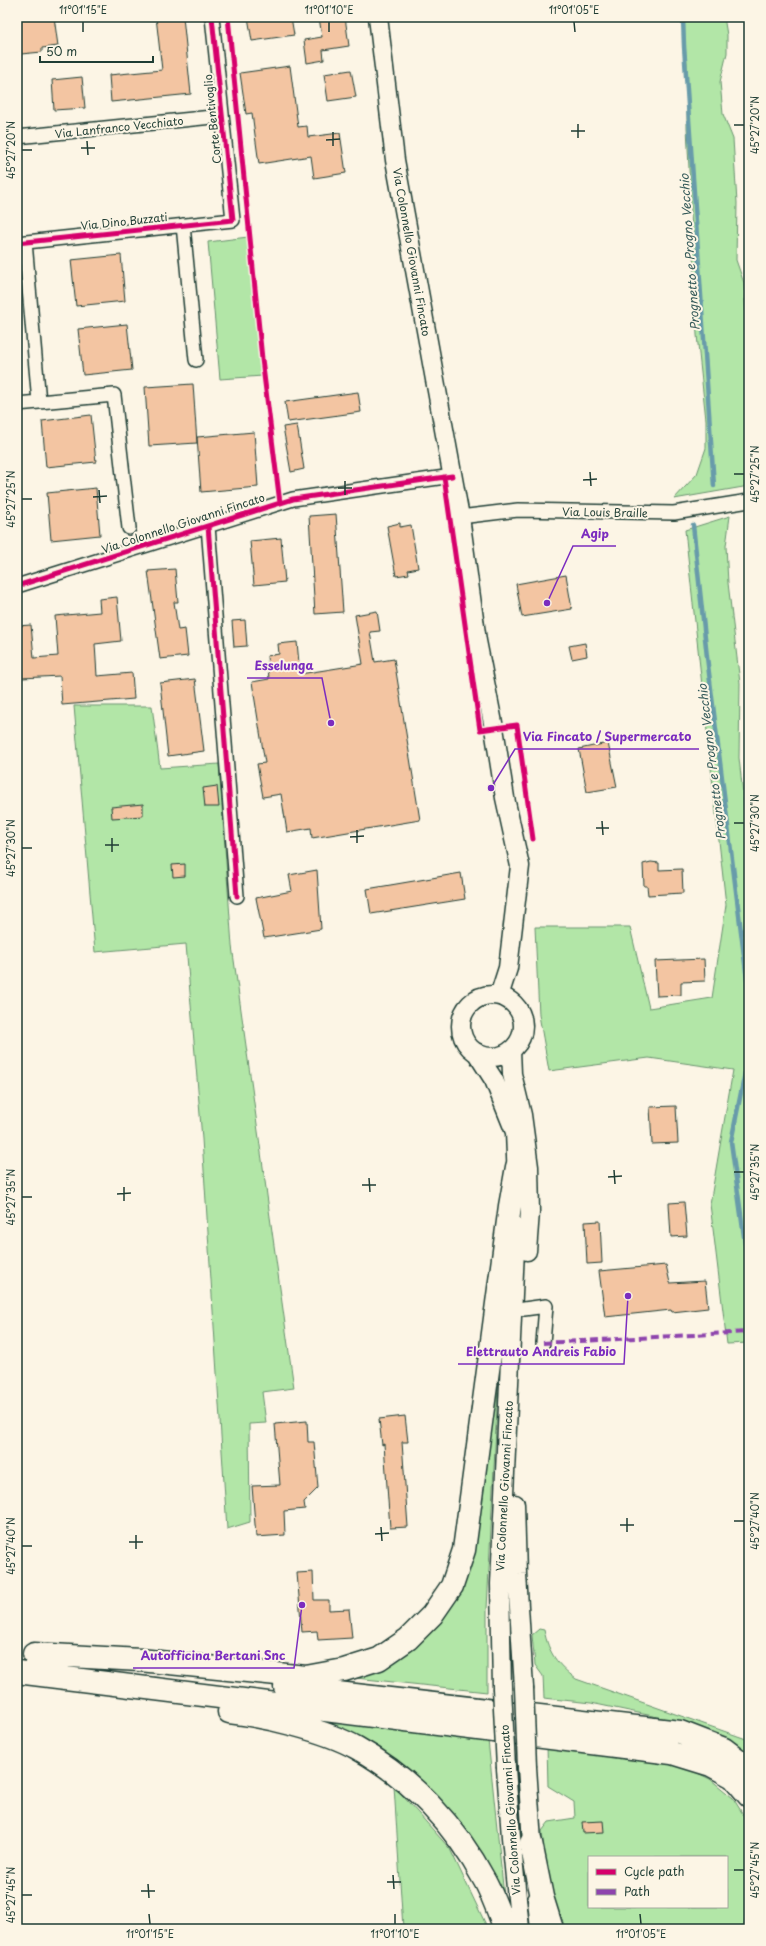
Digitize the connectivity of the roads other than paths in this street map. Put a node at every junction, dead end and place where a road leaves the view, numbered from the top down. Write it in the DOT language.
graph roads {
  1 [pos="212,17"];
  2 [pos="377,20"];
  3 [pos="222,116"];
  4 [pos="17,137"];
  5 [pos="233,220"];
  6 [pos="184,225"];
  7 [pos="21,243"];
  8 [pos="196,360"];
  9 [pos="39,402"];
  10 [pos="17,404"];
  11 [pos="452,476"];
  12 [pos="749,501"];
  13 [pos="460,518"];
  14 [pos="208,526"];
  15 [pos="129,528"];
  16 [pos="17,586"];
  17 [pos="237,896"];
  18 [pos="499,996"];
  19 [pos="512,1050"];
  20 [pos="476,1052"];
  21 [pos="517,1167"];
  22 [pos="524,1309"];
  23 [pos="544,1343"];
  24 [pos="26,1651"];
  25 [pos="17,1673"];
  26 [pos="749,1768"];
  27 [pos="749,1796"];
  28 [pos="531,1843"];
  29 [pos="505,1929"];
  30 [pos="520,1929"];
  31 [pos="540,1929"];
  32 [pos="552,1929"];
  1 -- 3 [label="street, Corte Bentivoglio"];
  2 -- 11 [label="main road, Via Colonnello Giovanni Fincato"];
  3 -- 4 [label="street, Via Lanfranco Vecchiato"];
  3 -- 5 [label="street, Corte Bentivoglio"];
  5 -- 6 [label="street, Via Dino Buzzati"];
  6 -- 7 [label="street, Via Dino Buzzati"];
  6 -- 8 [label="street, Via Dino Buzzati"];
  7 -- 9 [label="street, Via Dino Buzzati"];
  9 -- 10 [label="street"];
  9 -- 15 [label="street"];
  11 -- 13 [label="main road, Via Colonnello Giovanni Fincato"];
  11 -- 14 [label="street, Via Colonnello Giovanni Fincato"];
  12 -- 13 [label="street, Via Louis Braille"];
  13 -- 18 [label="main road, Via Colonnello Giovanni Fincato"];
  14 -- 16 [label="street, Via Colonnello Giovanni Fincato"];
  14 -- 17 [label="street"];
  18 -- 19 [label="main road, Via Colonnello Giovanni Fincato"];
  18 -- 20 [label="main road, Via Colonnello Giovanni Fincato"];
  19 -- 20 [label="main road"];
  19 -- 22 [label="main road, Via Colonnello Giovanni Fincato"];
  20 -- 21 [label="main road, Via Colonnello Giovanni Fincato"];
  21 -- 24 [label="highway"];
  21 -- 30 [label="main road, Via Colonnello Giovanni Fincato, bridge"];
  22 -- 23 [label="street"];
  22 -- 28 [label="main road, Via Colonnello Giovanni Fincato, bridge"];
  24 -- 26 [label="highway"];
  25 -- 27 [label="highway"];
  25 -- 29 [label="highway"];
  28 -- 31 [label="main road, Via Colonnello Giovanni Fincato"];
  28 -- 32 [label="highway"];
}
